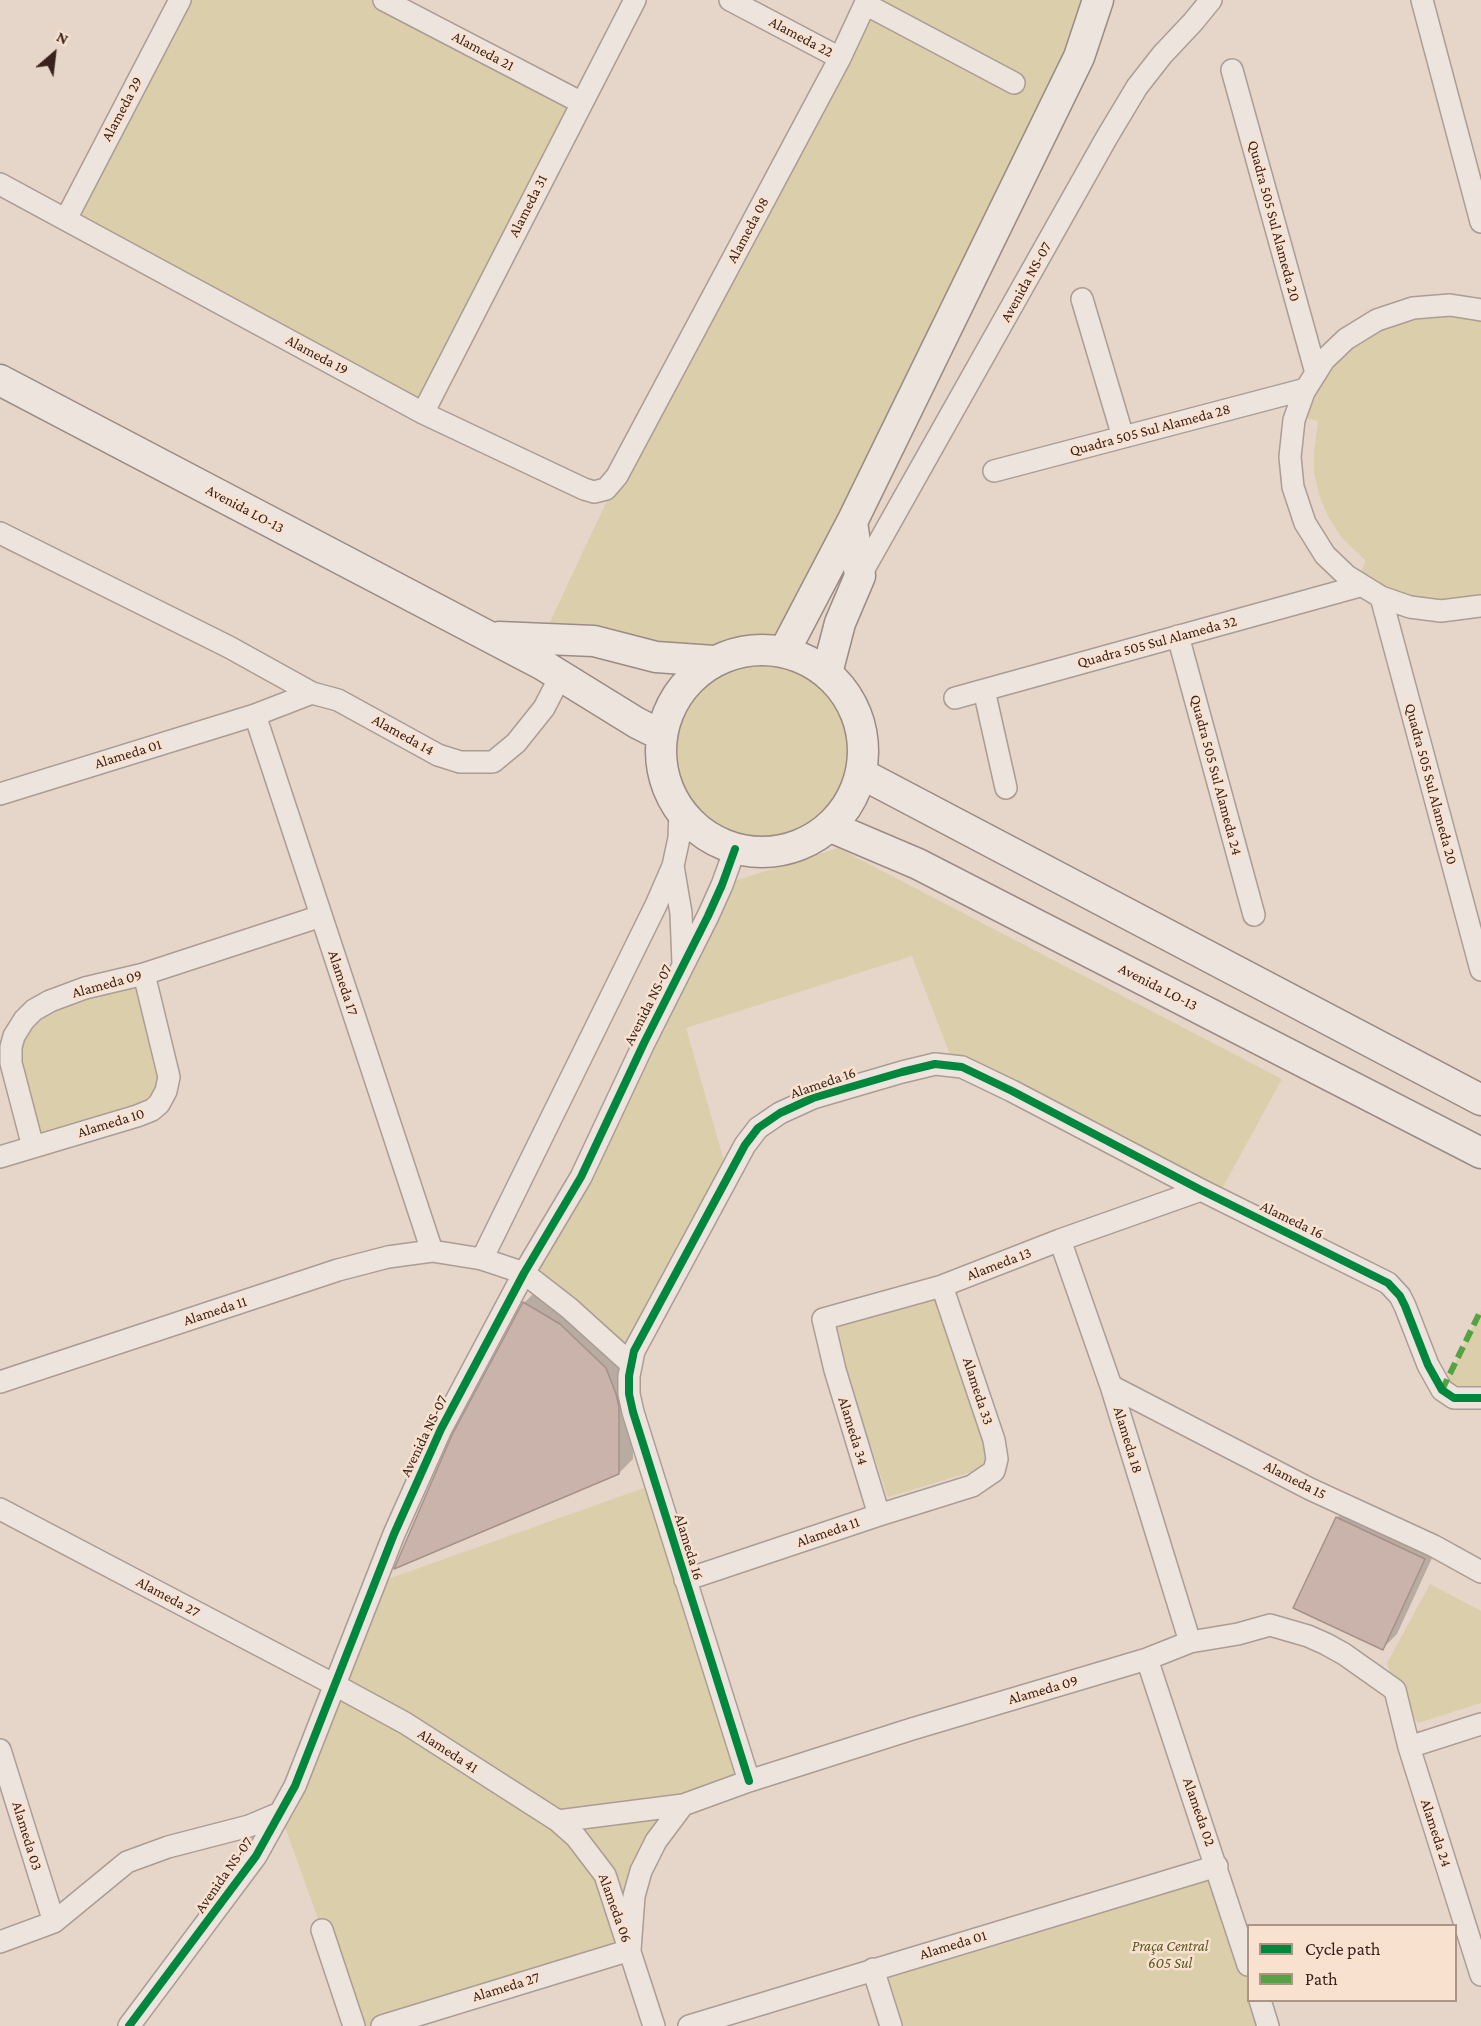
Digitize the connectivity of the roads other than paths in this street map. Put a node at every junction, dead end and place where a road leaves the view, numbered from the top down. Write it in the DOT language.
graph roads {
  1 [pos="180,0"];
  2 [pos="384,0"];
  3 [pos="634,0"];
  4 [pos="730,0"];
  5 [pos="1098,0"];
  6 [pos="1211,0"];
  7 [pos="1422,0"];
  8 [pos="866,2"];
  9 [pos="408,5"];
  10 [pos="840,58"];
  11 [pos="1232,70"];
  12 [pos="1014,83"];
  13 [pos="582,103"];
  14 [pos="0,184"];
  15 [pos="66,219"];
  16 [pos="1481,222"];
  17 [pos="1082,299"];
  18 [pos="1478,306"];
  19 [pos="1302,323"];
  20 [pos="1335,349"];
  21 [pos="0,380"];
  22 [pos="1311,381"];
  23 [pos="1257,402"];
  24 [pos="423,413"];
  25 [pos="1294,420"];
  26 [pos="1123,437"];
  27 [pos="627,458"];
  28 [pos="994,471"];
  29 [pos="852,522"];
  30 [pos="0,533"];
  31 [pos="1330,561"];
  32 [pos="860,576"];
  33 [pos="1360,586"];
  34 [pos="1381,597"];
  35 [pos="1314,599"];
  36 [pos="1481,606"];
  37 [pos="1410,607"];
  38 [pos="1178,636"];
  39 [pos="490,637"];
  40 [pos="1394,647"];
  41 [pos="784,652"];
  42 [pos="714,661"];
  43 [pos="827,673"];
  44 [pos="561,675"];
  45 [pos="984,690"];
  46 [pos="312,693"];
  47 [pos="954,698"];
  48 [pos="255,715"];
  49 [pos="661,735"];
  50 [pos="862,774"];
  51 [pos="1006,788"];
  52 [pos="0,794"];
  53 [pos="680,812"];
  54 [pos="831,827"];
  55 [pos="735,849"];
  56 [pos="673,866"];
  57 [pos="1254,915"];
  58 [pos="321,916"];
  59 [pos="683,965"];
  60 [pos="1481,970"];
  61 [pos="144,974"];
  62 [pos="1481,1100"];
  63 [pos="33,1147"];
  64 [pos="1481,1153"];
  65 [pos="0,1157"];
  66 [pos="1201,1190"];
  67 [pos="1060,1240"];
  68 [pos="432,1251"];
  69 [pos="482,1259"];
  70 [pos="524,1273"];
  71 [pos="942,1286"];
  72 [pos="830,1348"];
  73 [pos="631,1364"];
  74 [pos="0,1382"];
  75 [pos="1111,1386"];
  76 [pos="1481,1398"];
  77 [pos="972,1486"];
  78 [pos="0,1509"];
  79 [pos="879,1515"];
  80 [pos="1481,1572"];
  81 [pos="685,1580"];
  82 [pos="1190,1642"];
  83 [pos="1147,1659"];
  84 [pos="335,1684"];
  85 [pos="1395,1690"];
  86 [pos="1481,1724"];
  87 [pos="1409,1748"];
  88 [pos="0,1750"];
  89 [pos="749,1781"];
  90 [pos="683,1805"];
  91 [pos="280,1813"];
  92 [pos="558,1821"];
  93 [pos="1217,1866"];
  94 [pos="54,1922"];
  95 [pos="322,1930"];
  96 [pos="1476,1941"];
  97 [pos="0,1942"];
  98 [pos="630,1950"];
  99 [pos="1247,1962"];
  100 [pos="873,1969"];
  101 [pos="1481,1975"];
  102 [pos="1260,2002"];
  103 [pos="426,2019"];
  104 [pos="129,2026"];
  105 [pos="354,2026"];
  106 [pos="382,2026"];
  107 [pos="654,2026"];
  108 [pos="689,2026"];
  109 [pos="891,2026"];
  110 [pos="1268,2026"];
  1 -- 15 [label="street, Alameda 29"];
  2 -- 9 [label="street, Alameda 21"];
  3 -- 13 [label="street, Alameda 31"];
  4 -- 10 [label="street, Alameda 22"];
  5 -- 29 [label="street"];
  6 -- 32 [label="street, Avenida NS-07"];
  7 -- 16 [label="street"];
  8 -- 10 [label="street, Alameda 08"];
  8 -- 12 [label="street"];
  9 -- 13 [label="street, Alameda 21"];
  10 -- 27 [label="street, Alameda 08"];
  11 -- 19 [label="street, Quadra 505 Sul Alameda 20"];
  13 -- 24 [label="street, Alameda 31"];
  14 -- 15 [label="street, Alameda 19"];
  15 -- 24 [label="street, Alameda 19"];
  17 -- 26 [label="street"];
  18 -- 20 [label="street"];
  19 -- 20 [label="street"];
  19 -- 22 [label="street, Quadra 505 Sul Alameda 20"];
  20 -- 22 [label="street"];
  21 -- 39 [label="street, Avenida LO-13"];
  22 -- 23 [label="street, Quadra 505 Sul Alameda 28"];
  22 -- 25 [label="street"];
  23 -- 25 [label="street"];
  23 -- 26 [label="street, Quadra 505 Sul Alameda 28"];
  24 -- 27 [label="street, Alameda 19"];
  25 -- 31 [label="street"];
  26 -- 28 [label="street, Quadra 505 Sul Alameda 28"];
  29 -- 32 [label="street"];
  29 -- 41 [label="street"];
  30 -- 46 [label="street"];
  31 -- 33 [label="street"];
  31 -- 35 [label="street"];
  32 -- 43 [label="street, Avenida NS-07"];
  33 -- 34 [label="street"];
  33 -- 35 [label="street, Quadra 505 Sul Alameda 32"];
  34 -- 37 [label="street"];
  34 -- 40 [label="street, Quadra 505 Sul Alameda 20"];
  35 -- 38 [label="street, Quadra 505 Sul Alameda 32"];
  36 -- 37 [label="street"];
  37 -- 40 [label="street"];
  38 -- 45 [label="street, Quadra 505 Sul Alameda 32"];
  38 -- 57 [label="street, Quadra 505 Sul Alameda 24"];
  39 -- 42 [label="street, Avenida LO-13"];
  39 -- 44 [label="street, Avenida LO-13"];
  40 -- 60 [label="street, Quadra 505 Sul Alameda 20"];
  41 -- 42 [label="street"];
  41 -- 43 [label="street"];
  42 -- 49 [label="street"];
  43 -- 50 [label="street"];
  44 -- 46 [label="street, Alameda 14"];
  44 -- 49 [label="street, Avenida LO-13"];
  45 -- 47 [label="street, Quadra 505 Sul Alameda 32"];
  45 -- 51 [label="street"];
  46 -- 48 [label="street, Alameda 01"];
  48 -- 52 [label="street, Alameda 01"];
  48 -- 58 [label="street, Alameda 17"];
  49 -- 53 [label="street"];
  50 -- 54 [label="street"];
  50 -- 62 [label="street"];
  53 -- 55 [label="street"];
  53 -- 56 [label="street"];
  54 -- 55 [label="street"];
  54 -- 64 [label="street, Avenida LO-13"];
  55 -- 59 [label="street, Avenida NS-07"];
  56 -- 59 [label="street"];
  56 -- 69 [label="street"];
  58 -- 61 [label="street, Alameda 09"];
  58 -- 68 [label="street, Alameda 17"];
  59 -- 70 [label="street, Avenida NS-07"];
  61 -- 63 [label="street, Alameda 09"];
  61 -- 63 [label="street, Alameda 10"];
  63 -- 65 [label="street, Alameda 10"];
  66 -- 67 [label="street, Alameda 13"];
  66 -- 73 [label="street, Alameda 16"];
  66 -- 76 [label="street, Alameda 16"];
  67 -- 71 [label="street, Alameda 13"];
  67 -- 75 [label="street, Alameda 18"];
  68 -- 69 [label="street, Alameda 11"];
  68 -- 74 [label="street, Alameda 11"];
  69 -- 70 [label="street, Alameda 11"];
  70 -- 73 [label="street, Alameda 11"];
  70 -- 84 [label="street, Avenida NS-07"];
  71 -- 72 [label="street, Alameda 13"];
  71 -- 77 [label="street, Alameda 33"];
  72 -- 79 [label="street, Alameda 34"];
  73 -- 81 [label="street, Alameda 16"];
  75 -- 80 [label="street, Alameda 15"];
  75 -- 82 [label="street, Alameda 18"];
  77 -- 79 [label="street, Alameda 11"];
  78 -- 84 [label="street, Alameda 27"];
  79 -- 81 [label="street, Alameda 11"];
  81 -- 89 [label="street, Alameda 16"];
  82 -- 83 [label="street, Alameda 09"];
  82 -- 85 [label="street, Alameda 09"];
  83 -- 89 [label="street, Alameda 09"];
  83 -- 93 [label="street, Alameda 02"];
  84 -- 91 [label="street, Avenida NS-07"];
  84 -- 92 [label="street, Alameda 41"];
  85 -- 87 [label="street, Alameda 24"];
  86 -- 87 [label="street"];
  87 -- 96 [label="street, Alameda 24"];
  88 -- 94 [label="street, Alameda 03"];
  89 -- 90 [label="street, Alameda 09"];
  90 -- 92 [label="street"];
  90 -- 98 [label="street"];
  91 -- 94 [label="street"];
  91 -- 104 [label="street, Avenida NS-07"];
  92 -- 98 [label="street, Alameda 06"];
  93 -- 99 [label="street, Alameda 02"];
  93 -- 100 [label="street, Alameda 01"];
  94 -- 97 [label="street"];
  95 -- 105 [label="street"];
  96 -- 101 [label="street, Alameda 24"];
  98 -- 103 [label="street, Alameda 27"];
  98 -- 107 [label="street, Alameda 06"];
  100 -- 108 [label="street, Alameda 01"];
  100 -- 109 [label="street"];
  102 -- 110 [label="street"];
  103 -- 106 [label="street, Alameda 27"];
}
